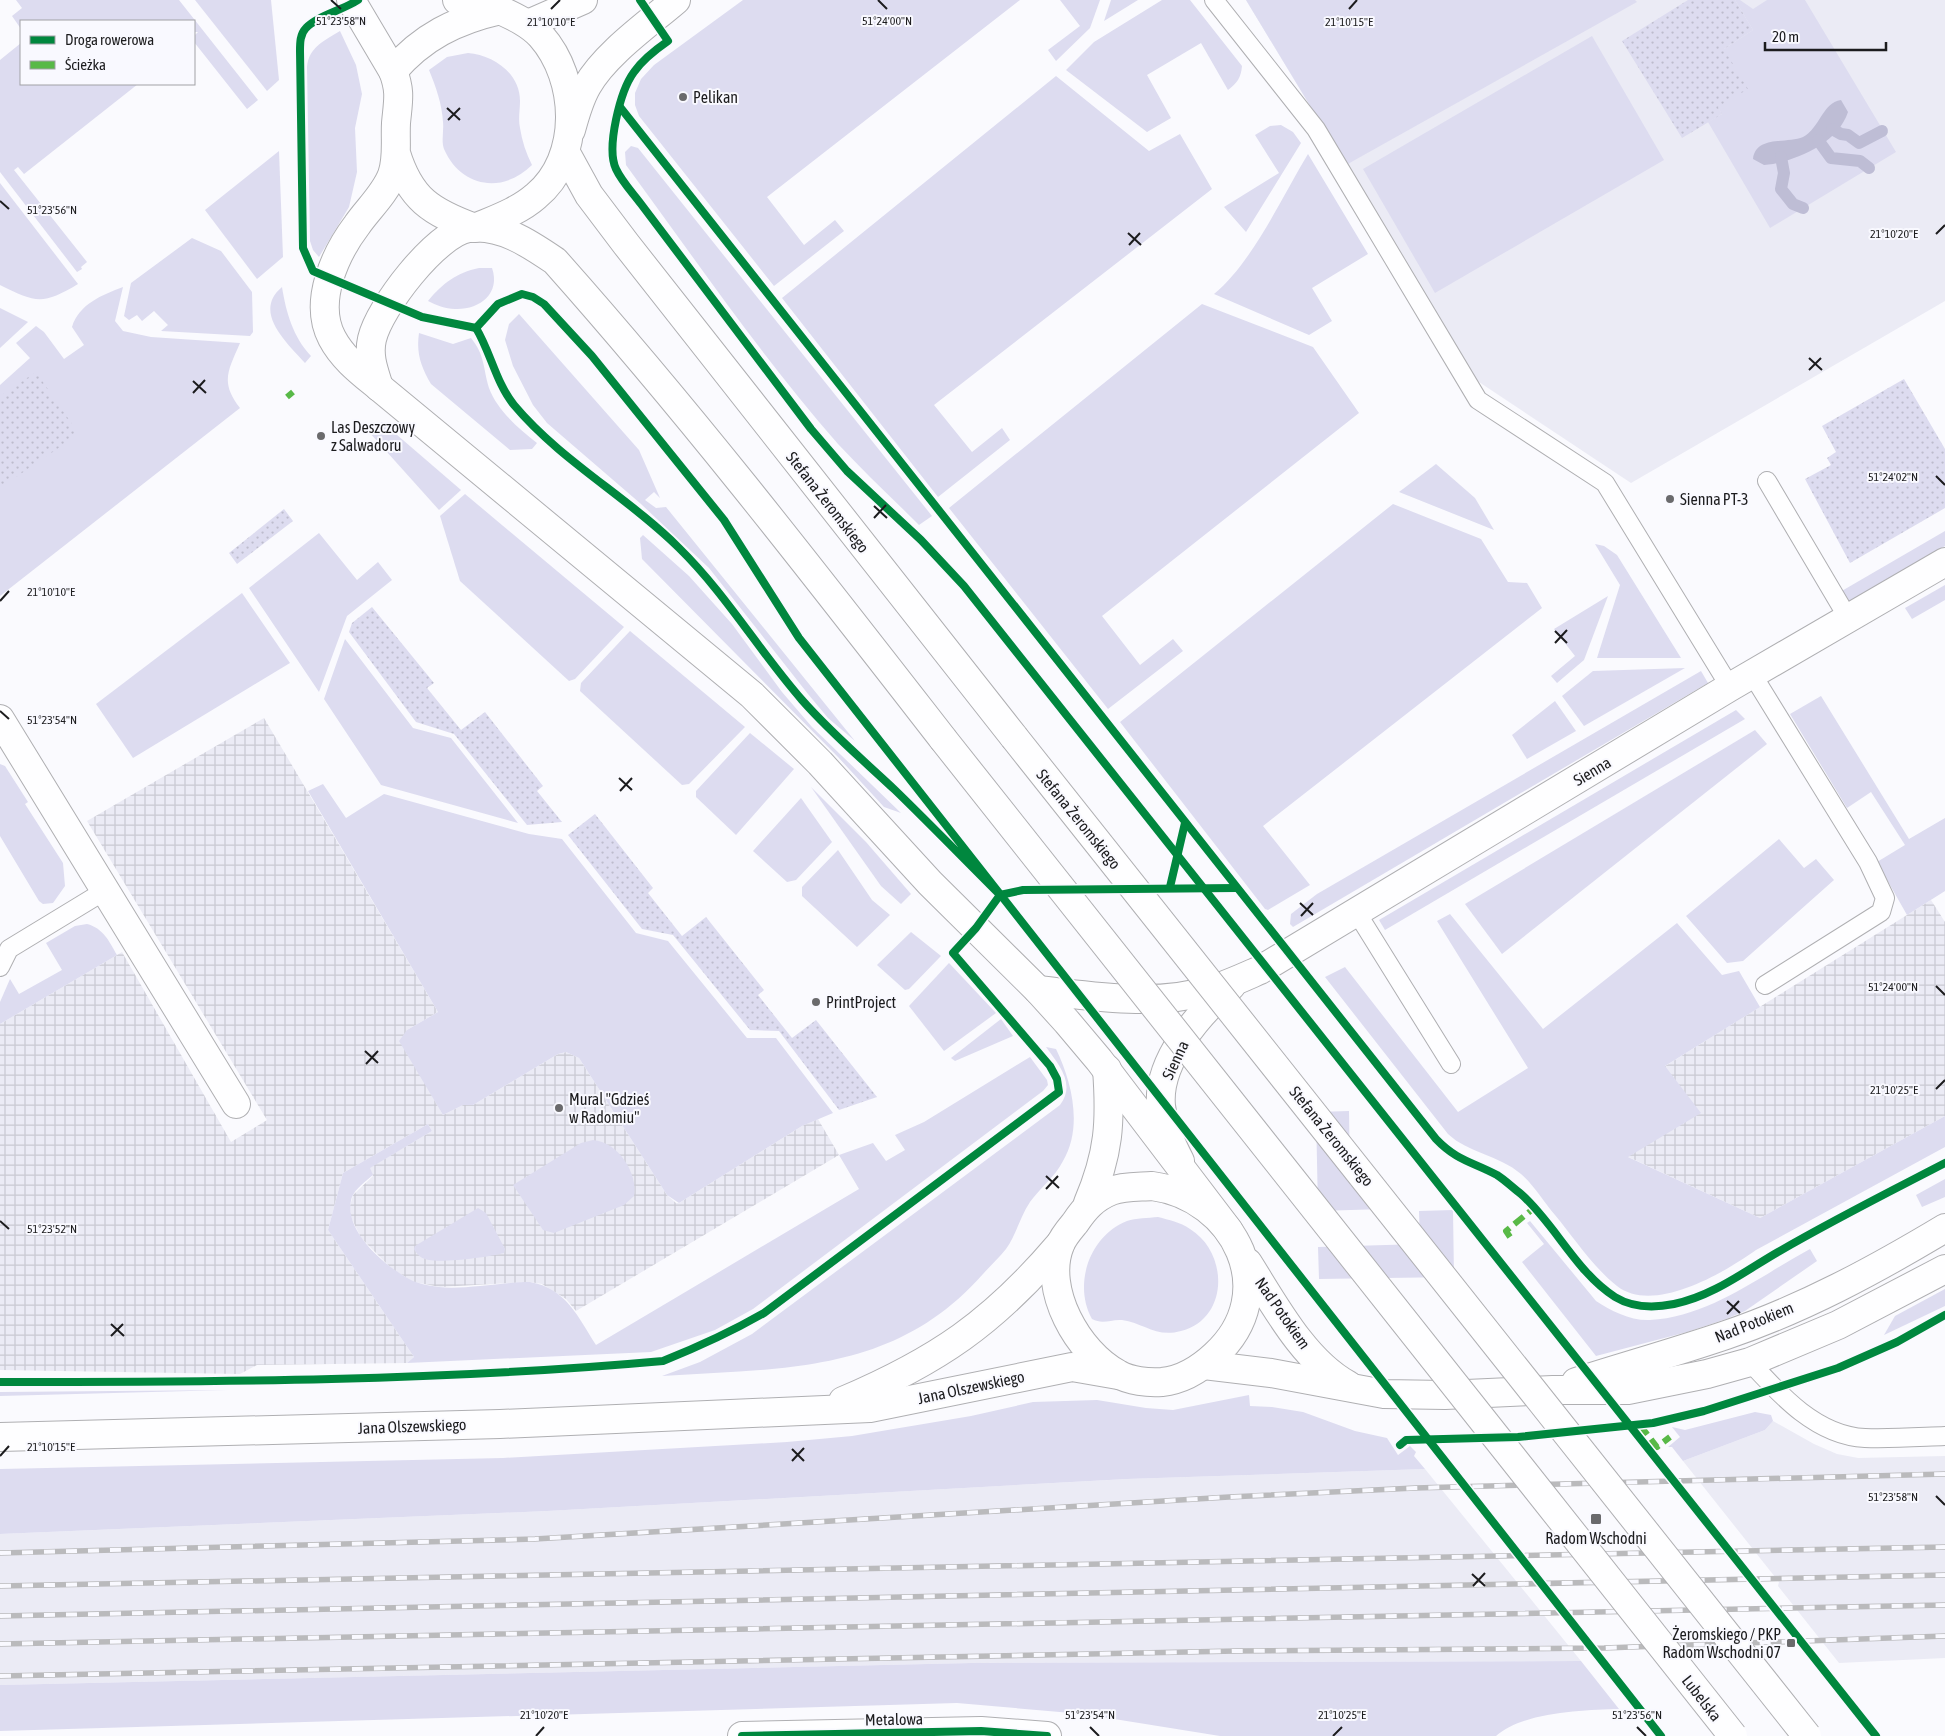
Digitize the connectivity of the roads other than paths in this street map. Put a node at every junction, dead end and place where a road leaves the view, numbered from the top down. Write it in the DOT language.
graph roads {
  1 [pos="351,0"];
  2 [pos="457,0"];
  3 [pos="583,0"];
  4 [pos="676,0"];
  5 [pos="1214,0"];
  6 [pos="500,10"];
  7 [pos="528,24"];
  8 [pos="393,70"];
  9 [pos="568,144"];
  10 [pos="396,153"];
  11 [pos="475,228"];
  12 [pos="379,387"];
  13 [pos="1767,481"];
  14 [pos="1945,562"];
  15 [pos="1848,618"];
  16 [pos="1741,681"];
  17 [pos="0,719"];
  18 [pos="106,890"];
  19 [pos="1357,913"];
  20 [pos="0,967"];
  21 [pos="1238,979"];
  22 [pos="1765,984"];
  23 [pos="1038,990"];
  24 [pos="1451,1064"];
  25 [pos="1107,1070"];
  26 [pos="236,1104"];
  27 [pos="1193,1184"];
  28 [pos="1088,1203"];
  29 [pos="1945,1228"];
  30 [pos="1235,1241"];
  31 [pos="1060,1244"];
  32 [pos="1945,1268"];
  33 [pos="1750,1362"];
  34 [pos="1204,1365"];
  35 [pos="1118,1375"];
  36 [pos="1354,1388"];
  37 [pos="1553,1390"];
  38 [pos="823,1410"];
  39 [pos="1945,1436"];
  40 [pos="0,1437"];
  41 [pos="742,1736"];
  42 [pos="1047,1736"];
  43 [pos="1732,1736"];
  44 [pos="1808,1736"];
  1 -- 8 [label="main road"];
  2 -- 6 [label="main road, Stefana Żeromskiego"];
  3 -- 7 [label="main road"];
  4 -- 9 [label="main road"];
  5 -- 16 [label="lane"];
  6 -- 7 [label="main road, Stefana Żeromskiego"];
  6 -- 8 [label="main road"];
  7 -- 9 [label="main road, Stefana Żeromskiego"];
  8 -- 10 [label="main road"];
  9 -- 11 [label="main road"];
  9 -- 44 [label="main road, Stefana Żeromskiego, bridge"];
  10 -- 11 [label="main road"];
  10 -- 12 [label="main road"];
  11 -- 12 [label="main road"];
  11 -- 43 [label="main road, Lubelska, bridge"];
  12 -- 23 [label="main road"];
  13 -- 15 [label="lane"];
  14 -- 15 [label="main road, Sienna"];
  15 -- 16 [label="main road, Sienna"];
  16 -- 19 [label="main road, Sienna"];
  16 -- 22 [label="lane"];
  17 -- 18 [label="main road"];
  18 -- 20 [label="lane"];
  18 -- 26 [label="main road"];
  19 -- 21 [label="main road, Sienna"];
  19 -- 24 [label="lane"];
  21 -- 23 [label="main road, Sienna"];
  21 -- 27 [label="main road, Sienna"];
  23 -- 25 [label="main road"];
  25 -- 27 [label="main road"];
  25 -- 28 [label="main road"];
  27 -- 30 [label="main road"];
  28 -- 30 [label="main road"];
  28 -- 31 [label="main road, Jana Olszewskiego"];
  29 -- 37 [label="main road, Nad Potokiem"];
  30 -- 34 [label="main road, Jana Olszewskiego"];
  30 -- 36 [label="main road, Nad Potokiem"];
  31 -- 35 [label="main road"];
  31 -- 38 [label="main road, Jana Olszewskiego"];
  32 -- 33 [label="main road, Nad Potokiem"];
  33 -- 37 [label="main road, Nad Potokiem"];
  33 -- 39 [label="lane"];
  34 -- 35 [label="main road, Jana Olszewskiego"];
  34 -- 36 [label="main road, Nad Potokiem"];
  35 -- 38 [label="main road, Jana Olszewskiego"];
  36 -- 37 [label="main road, Nad Potokiem"];
  38 -- 40 [label="main road, Jana Olszewskiego"];
  41 -- 42 [label="main road, Metalowa"];
}
